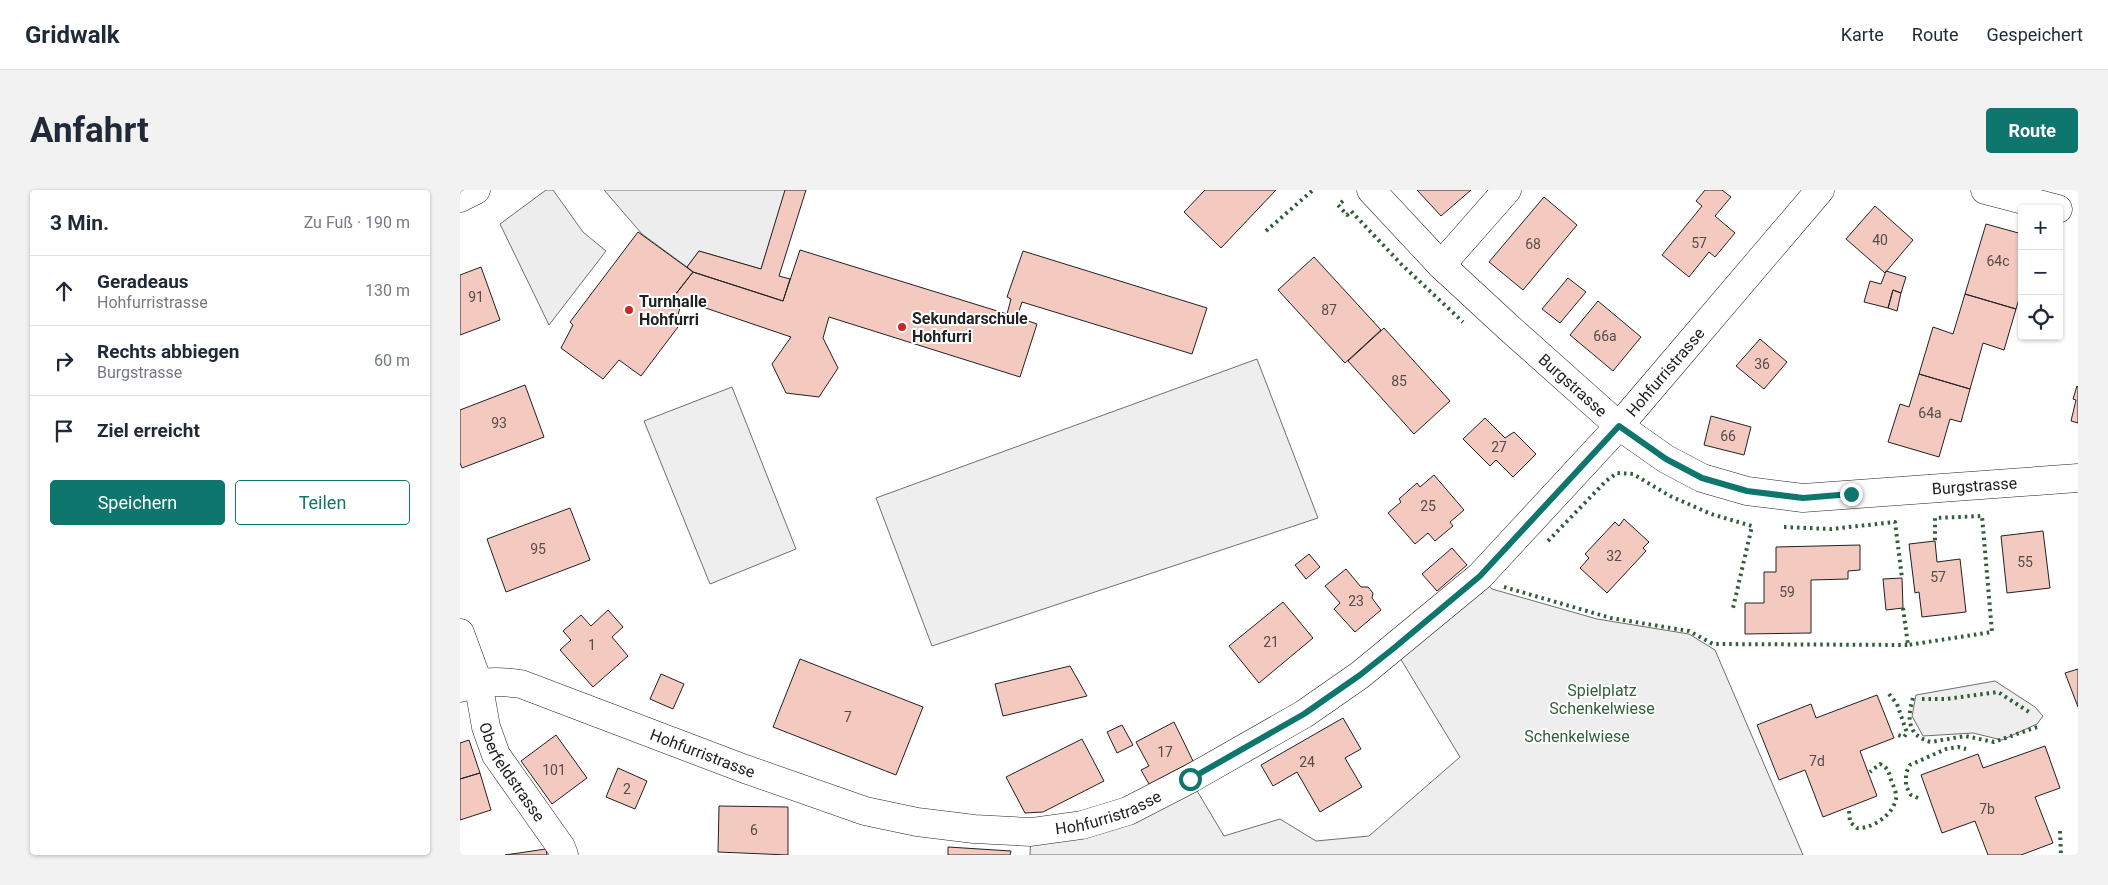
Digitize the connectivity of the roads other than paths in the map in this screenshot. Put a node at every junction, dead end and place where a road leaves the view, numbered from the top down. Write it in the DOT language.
graph roads {
  1 [pos="476,190"];
  2 [pos="1371,190"];
  3 [pos="1507,190"];
  4 [pos="1820,190"];
  5 [pos="1985,190"];
  6 [pos="460,198"];
  7 [pos="2043,205"];
  8 [pos="2063,210"];
  9 [pos="2078,214"];
  10 [pos="1441,265"];
  11 [pos="1619,426"];
  12 [pos="2078,478"];
  13 [pos="460,633"];
  14 [pos="469,685"];
  15 [pos="564,855"];
  1 -- 6 [label="street"];
  2 -- 10 [label="street, Burgstrasse"];
  3 -- 10 [label="street"];
  4 -- 11 [label="street, Hohfurristrasse"];
  5 -- 7 [label="street"];
  8 -- 9 [label="street"];
  10 -- 11 [label="street, Burgstrasse"];
  11 -- 12 [label="street, Burgstrasse"];
  11 -- 14 [label="street, Hohfurristrasse"];
  13 -- 14 [label="street, Oberfeldstrasse"];
  14 -- 15 [label="street, Oberfeldstrasse"];
}
